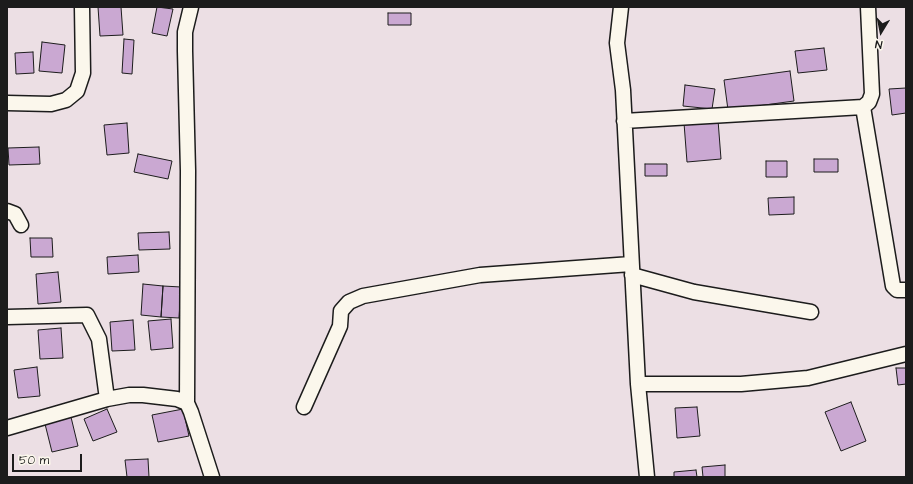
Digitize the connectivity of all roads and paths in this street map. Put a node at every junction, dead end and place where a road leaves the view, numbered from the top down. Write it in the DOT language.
graph roads {
  1 [pos="82,7"];
  2 [pos="191,7"];
  3 [pos="621,7"];
  4 [pos="868,7"];
  5 [pos="7,103"];
  6 [pos="863,106"];
  7 [pos="624,121"];
  8 [pos="7,211"];
  9 [pos="21,226"];
  10 [pos="631,270"];
  11 [pos="906,290"];
  12 [pos="810,312"];
  13 [pos="7,317"];
  14 [pos="906,354"];
  15 [pos="638,384"];
  16 [pos="107,399"];
  17 [pos="187,403"];
  18 [pos="304,407"];
  19 [pos="7,428"];
  20 [pos="212,477"];
  21 [pos="646,477"];
  1 -- 5 [label="street"];
  2 -- 17 [label="street"];
  3 -- 7 [label="street"];
  4 -- 6 [label="street"];
  6 -- 7 [label="street"];
  6 -- 11 [label="street"];
  7 -- 10 [label="street"];
  8 -- 9 [label="street"];
  10 -- 12 [label="street"];
  10 -- 15 [label="street"];
  10 -- 18 [label="street"];
  13 -- 16 [label="street"];
  14 -- 15 [label="street"];
  15 -- 21 [label="street"];
  16 -- 17 [label="street"];
  16 -- 19 [label="street"];
  17 -- 20 [label="street"];
}
